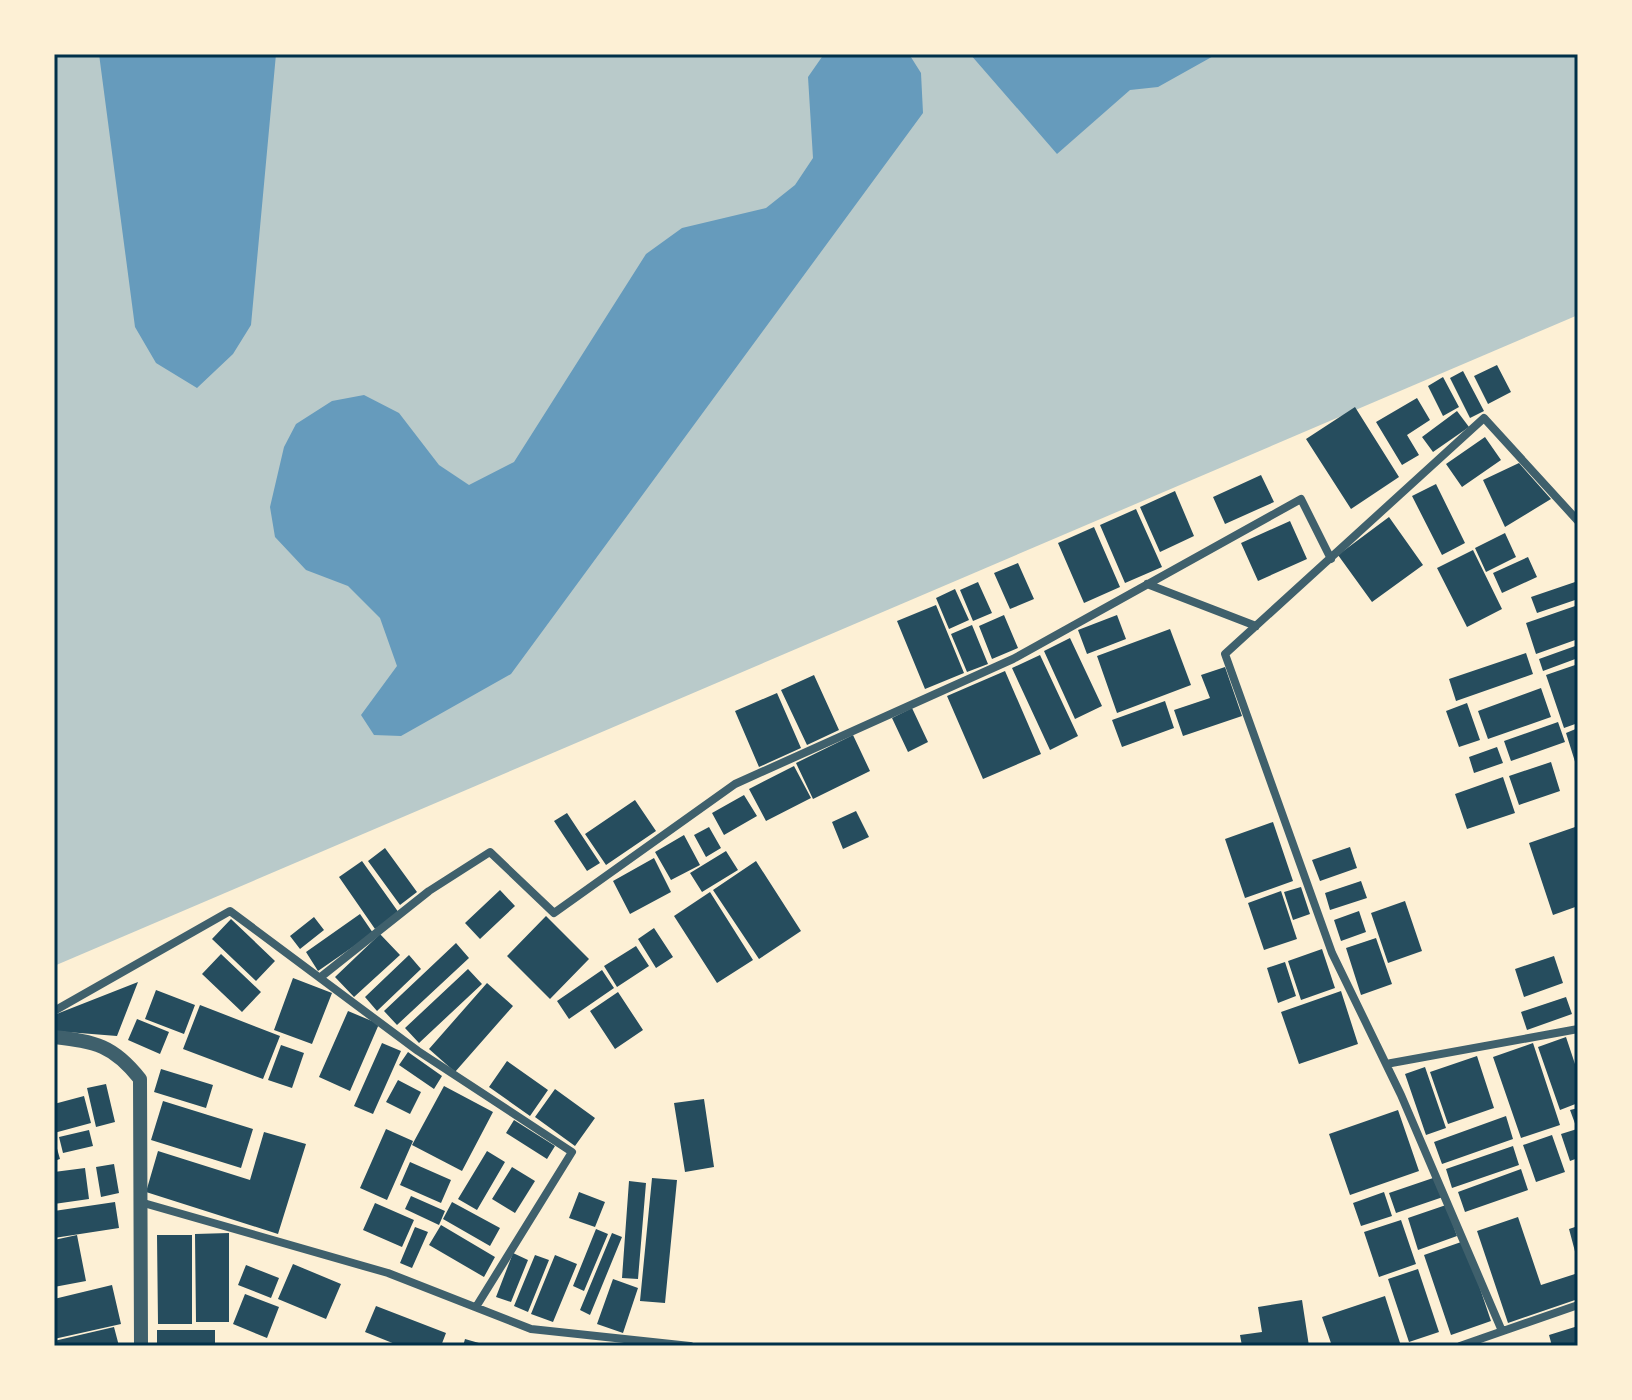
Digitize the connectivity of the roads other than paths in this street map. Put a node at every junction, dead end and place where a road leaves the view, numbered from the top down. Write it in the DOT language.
graph roads {
  1 [pos="1578,521"];
  2 [pos="1331,559"];
  3 [pos="1147,584"];
  4 [pos="1256,626"];
  5 [pos="322,976"];
  6 [pos="54,1011"];
  7 [pos="1578,1029"];
  8 [pos="54,1037"];
  9 [pos="1386,1064"];
  10 [pos="139,1202"];
  11 [pos="1578,1305"];
  12 [pos="476,1307"];
  13 [pos="1502,1331"];
  14 [pos="141,1346"];
  15 [pos="690,1346"];
  16 [pos="1460,1346"];
  1 -- 2 [label="street"];
  2 -- 3 [label="street"];
  2 -- 4 [label="street"];
  3 -- 4 [label="street"];
  3 -- 5 [label="street"];
  4 -- 9 [label="street"];
  5 -- 6 [label="street"];
  5 -- 12 [label="street"];
  7 -- 9 [label="street"];
  8 -- 10 [label="street"];
  9 -- 13 [label="street"];
  10 -- 12 [label="street"];
  10 -- 14 [label="street"];
  11 -- 13 [label="street"];
  12 -- 15 [label="street"];
  13 -- 16 [label="street"];
}
